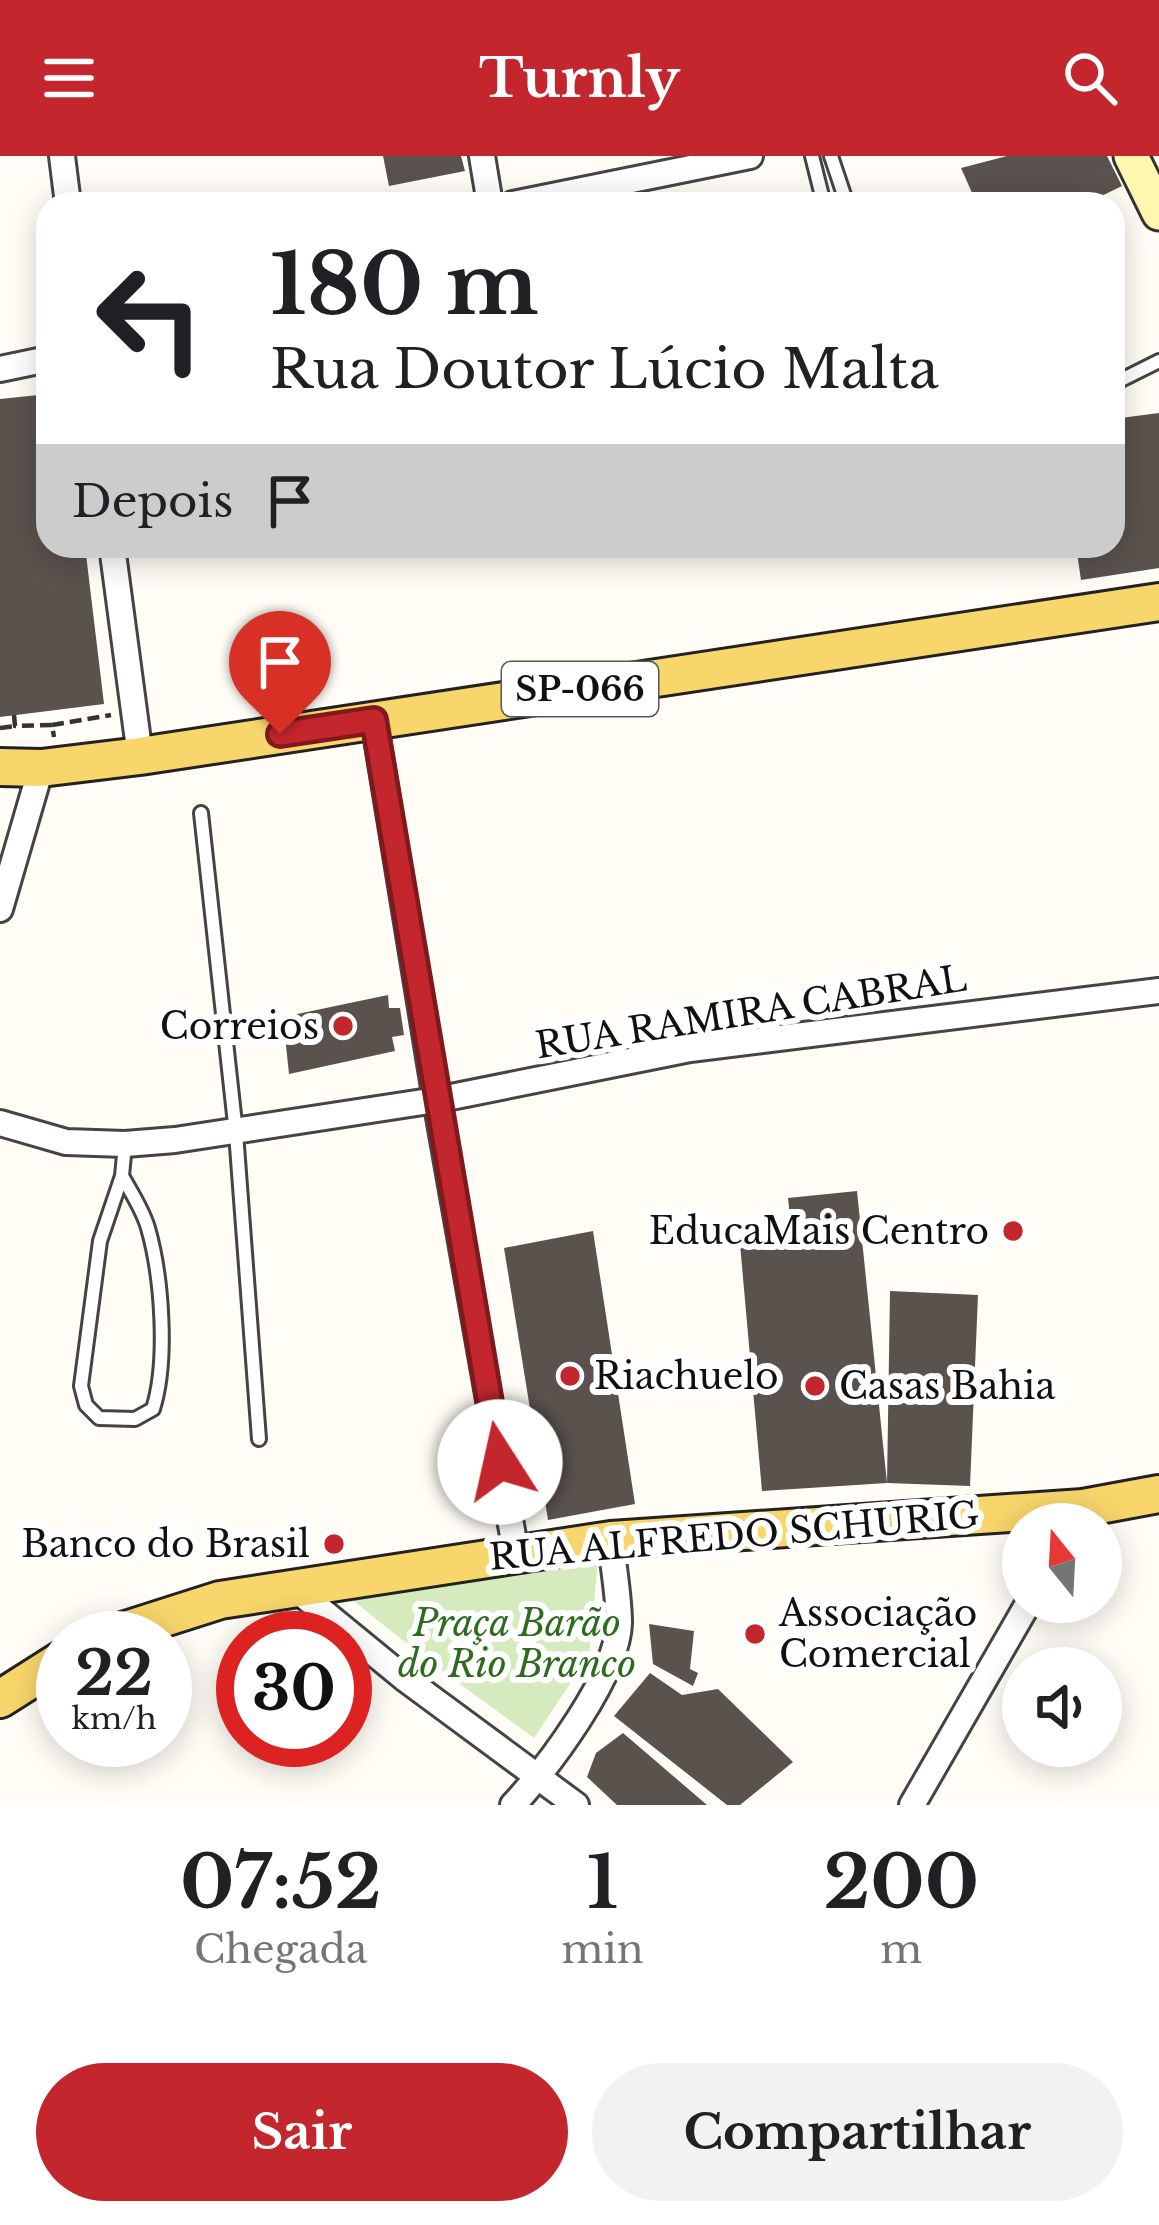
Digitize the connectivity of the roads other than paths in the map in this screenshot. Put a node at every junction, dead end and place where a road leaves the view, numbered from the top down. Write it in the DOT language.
graph roads {
  1 [pos="62,156"];
  2 [pos="482,156"];
  3 [pos="750,156"];
  4 [pos="812,156"];
  5 [pos="832,156"];
  6 [pos="1131,156"];
  7 [pos="66,192"];
  8 [pos="488,192"];
  9 [pos="572,192"];
  10 [pos="821,192"];
  11 [pos="843,192"];
  12 [pos="1159,213"];
  13 [pos="36,361"];
  14 [pos="1159,362"];
  15 [pos="0,369"];
  16 [pos="1125,378"];
  17 [pos="114,558"];
  18 [pos="1159,602"];
  19 [pos="374,720"];
  20 [pos="140,756"];
  21 [pos="0,767"];
  22 [pos="41,768"];
  23 [pos="201,812"];
  24 [pos="0,909"];
  25 [pos="1159,991"];
  26 [pos="436,1100"];
  27 [pos="0,1123"];
  28 [pos="236,1133"];
  29 [pos="125,1144"];
  30 [pos="122,1176"];
  31 [pos="259,1439"];
  32 [pos="1159,1494"];
  33 [pos="1122,1504"];
  34 [pos="1002,1520"];
  35 [pos="611,1540"];
  36 [pos="516,1552"];
  37 [pos="293,1587"];
  38 [pos="186,1611"];
  39 [pos="1017,1623"];
  40 [pos="36,1676"];
  41 [pos="0,1699"];
  42 [pos="538,1778"];
  43 [pos="513,1805"];
  44 [pos="576,1805"];
  45 [pos="912,1805"];
  1 -- 7 [label="street"];
  2 -- 8 [label="street"];
  3 -- 9 [label="street"];
  4 -- 10 [label="lane"];
  5 -- 11 [label="lane"];
  6 -- 12 [label="main road"];
  13 -- 15 [label="street"];
  14 -- 16 [label="lane"];
  17 -- 20 [label="street"];
  18 -- 19 [label="main road, SP-066"];
  19 -- 20 [label="main road, SP-066"];
  19 -- 26 [label="street"];
  20 -- 22 [label="main road, SP-066"];
  21 -- 22 [label="main road, SP-066"];
  22 -- 24 [label="street"];
  23 -- 28 [label="lane"];
  25 -- 26 [label="street, RUA RAMIRA CABRAL"];
  26 -- 28 [label="street, RUA RAMIRA CABRAL"];
  26 -- 36 [label="street"];
  27 -- 29 [label="street, RUA RAMIRA CABRAL"];
  28 -- 29 [label="street, RUA RAMIRA CABRAL"];
  28 -- 31 [label="lane"];
  29 -- 30 [label="lane"];
  30 -- 30 [label="lane"];
  32 -- 33 [label="main road, RUA ALFREDO SCHURIG"];
  34 -- 35 [label="main road, RUA ALFREDO SCHURIG"];
  35 -- 36 [label="main road, RUA ALFREDO SCHURIG"];
  35 -- 42 [label="street"];
  36 -- 37 [label="main road, RUA ALFREDO SCHURIG"];
  37 -- 38 [label="main road, RUA ALFREDO SCHURIG"];
  37 -- 42 [label="street"];
  39 -- 45 [label="street"];
  40 -- 41 [label="main road"];
  42 -- 43 [label="street"];
  42 -- 44 [label="street"];
}
